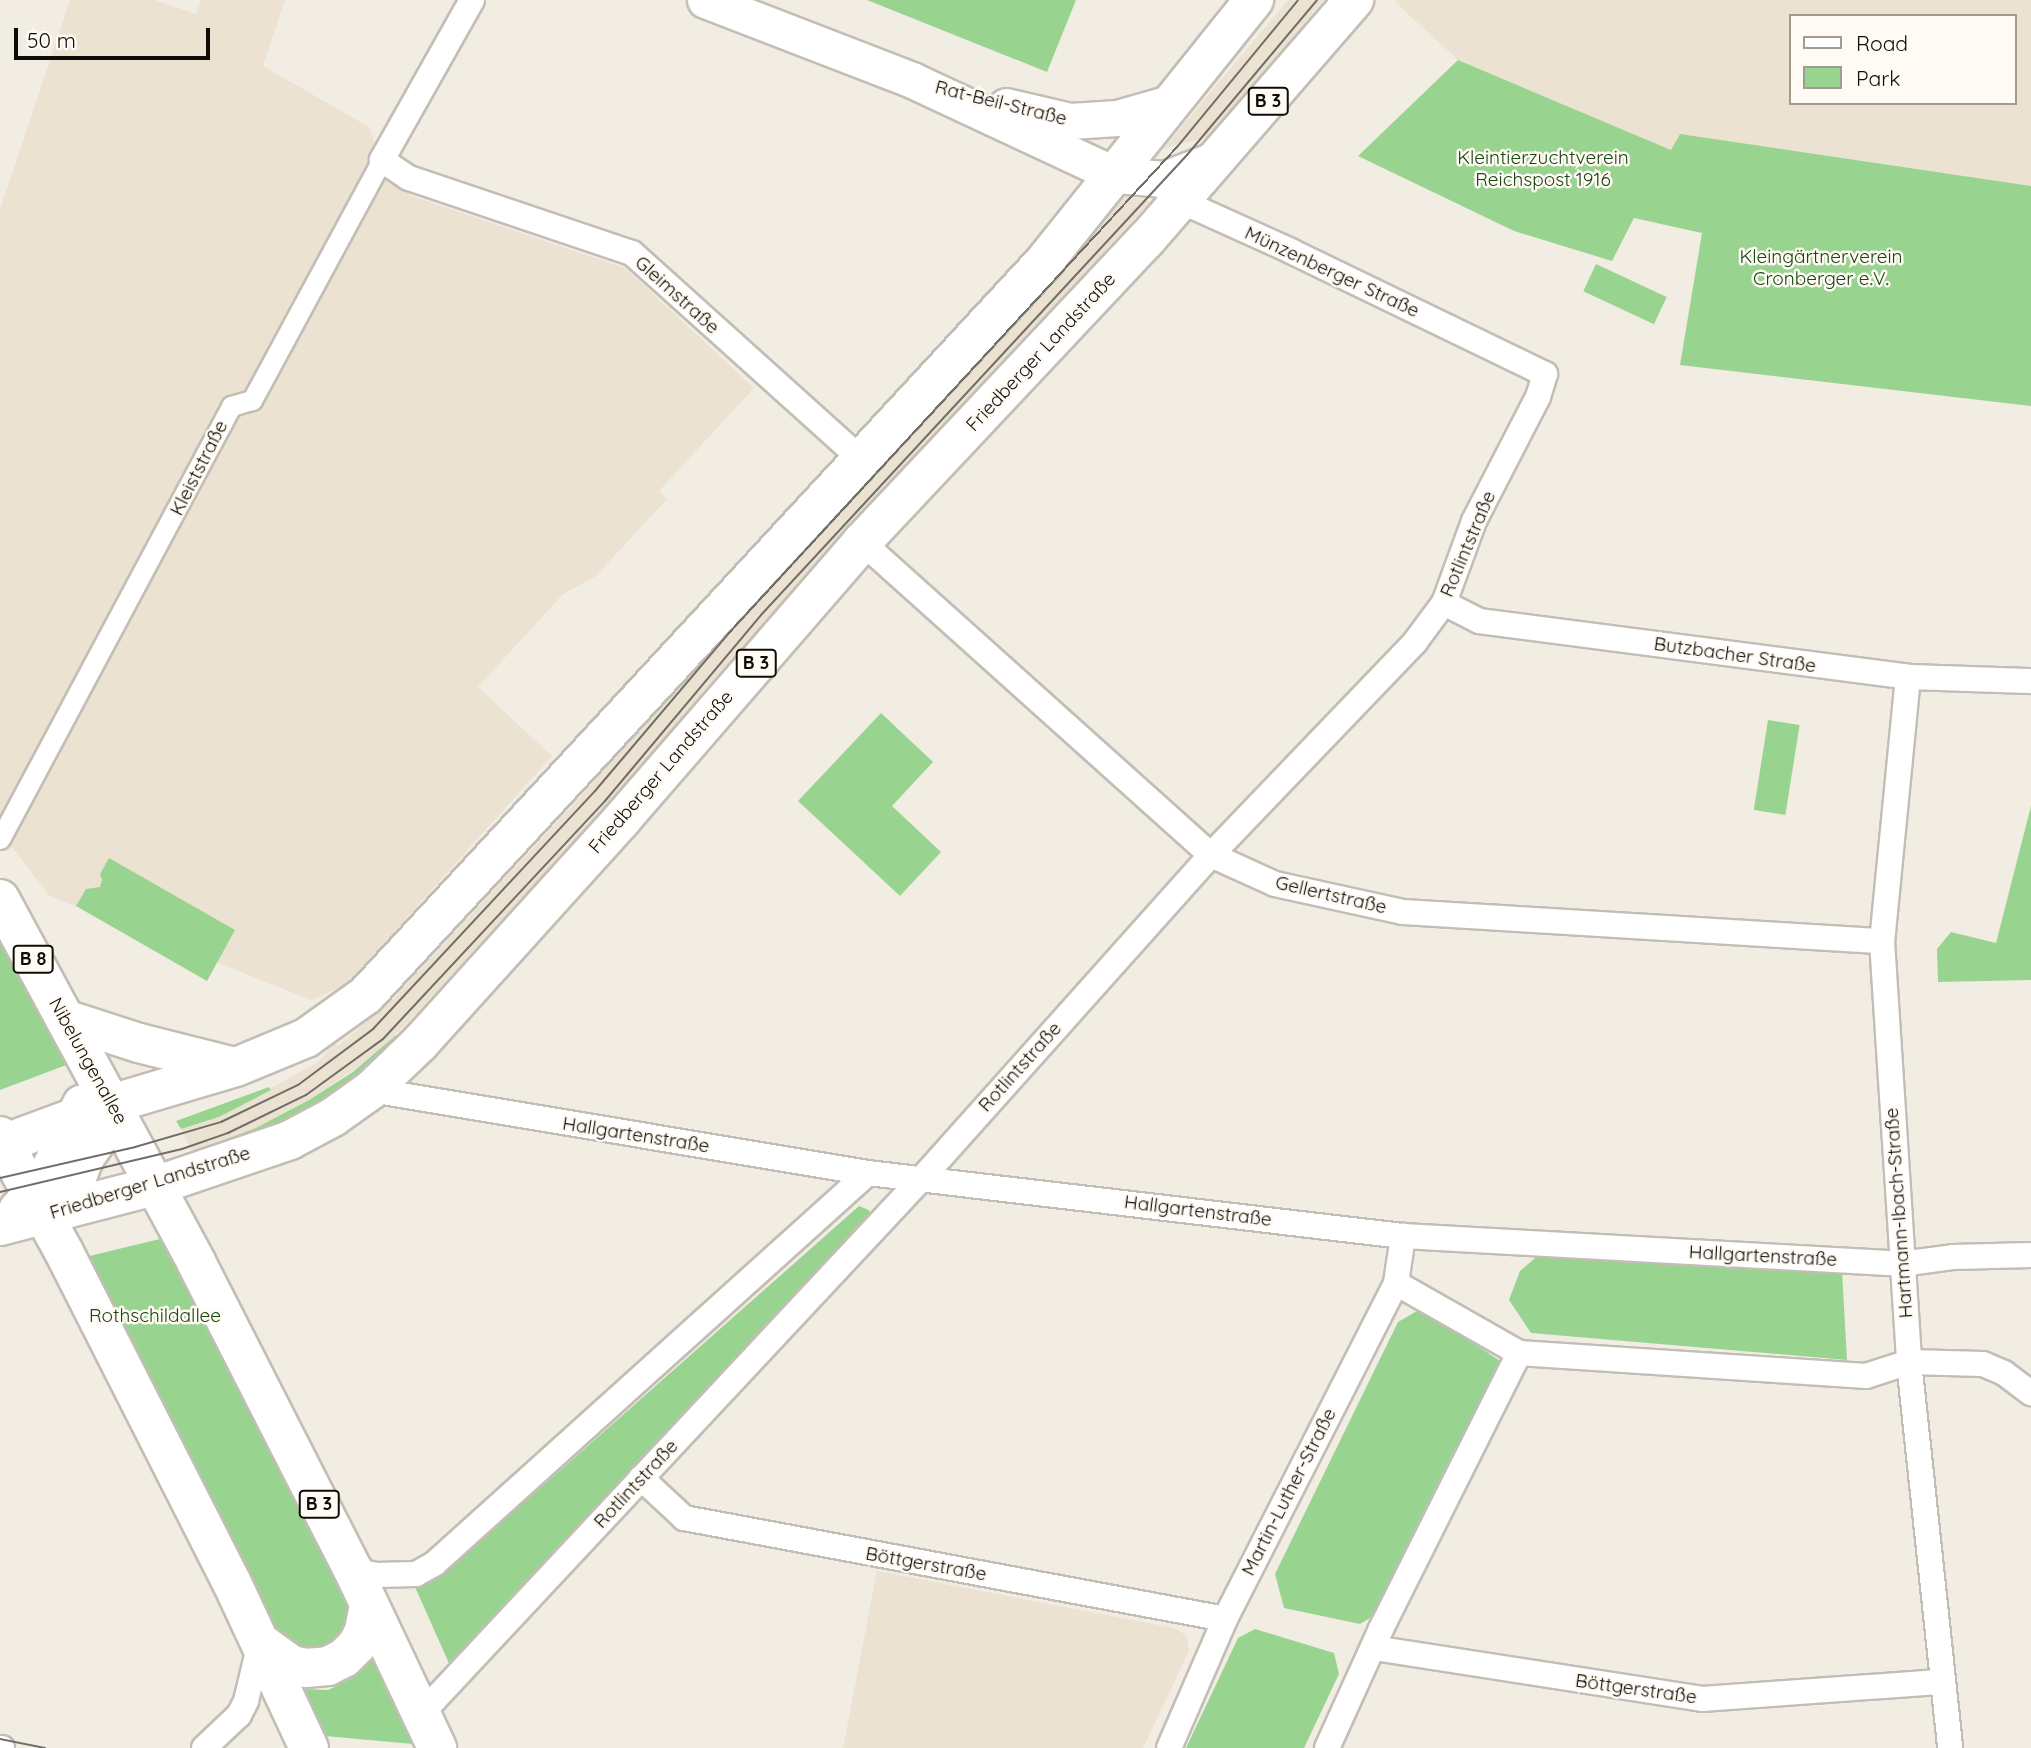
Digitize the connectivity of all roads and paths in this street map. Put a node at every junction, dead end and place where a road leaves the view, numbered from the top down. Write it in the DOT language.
graph roads {
  1 [pos="471,0"];
  2 [pos="705,0"];
  3 [pos="1254,0"];
  4 [pos="1354,0"];
  5 [pos="912,80"];
  6 [pos="1173,102"];
  7 [pos="1219,158"];
  8 [pos="382,160"];
  9 [pos="1101,168"];
  10 [pos="1181,202"];
  11 [pos="1545,374"];
  12 [pos="860,458"];
  13 [pos="862,541"];
  14 [pos="1444,603"];
  15 [pos="1908,677"];
  16 [pos="2031,681"];
  17 [pos="0,839"];
  18 [pos="1211,855"];
  19 [pos="0,899"];
  20 [pos="1882,941"];
  21 [pos="65,1019"];
  22 [pos="236,1068"];
  23 [pos="371,1090"];
  24 [pos="94,1098"];
  25 [pos="1,1142"];
  26 [pos="868,1173"];
  27 [pos="923,1177"];
  28 [pos="155,1186"];
  29 [pos="48,1207"];
  30 [pos="0,1225"];
  31 [pos="1404,1236"];
  32 [pos="2031,1255"];
  33 [pos="196,1262"];
  34 [pos="1901,1264"];
  35 [pos="1396,1283"];
  36 [pos="1519,1353"];
  37 [pos="1909,1362"];
  38 [pos="2031,1393"];
  39 [pos="642,1478"];
  40 [pos="353,1570"];
  41 [pos="369,1605"];
  42 [pos="1224,1619"];
  43 [pos="260,1642"];
  44 [pos="1374,1648"];
  45 [pos="1942,1682"];
  46 [pos="422,1713"];
  47 [pos="204,1748"];
  48 [pos="309,1748"];
  49 [pos="437,1748"];
  50 [pos="1168,1748"];
  51 [pos="1326,1748"];
  52 [pos="1950,1748"];
  1 -- 8 [label="street, Kleiststraße"];
  2 -- 5 [label="main road, Rat-Beil-Straße"];
  3 -- 6 [label="main road"];
  4 -- 7 [label="main road, Friedberger Landstraße / B 3"];
  5 -- 6 [label="main road, Rat-Beil-Straße"];
  5 -- 9 [label="main road, Rat-Beil-Straße"];
  6 -- 9 [label="main road"];
  7 -- 9 [label="main road"];
  7 -- 10 [label="main road, Friedberger Landstraße / B 3"];
  8 -- 12 [label="street, Gleimstraße"];
  8 -- 17 [label="street, Kleiststraße"];
  9 -- 10 [label="street, Münzenberger Straße"];
  9 -- 12 [label="main road"];
  10 -- 11 [label="street, Münzenberger Straße"];
  10 -- 13 [label="main road, Friedberger Landstraße / B 3"];
  11 -- 14 [label="street, Rotlintstraße"];
  12 -- 22 [label="main road"];
  13 -- 18 [label="street, Gellertstraße"];
  13 -- 23 [label="main road, Friedberger Landstraße / B 3"];
  14 -- 15 [label="street, Butzbacher Straße"];
  14 -- 18 [label="street, Rotlintstraße"];
  15 -- 16 [label="street, Butzbacher Straße"];
  15 -- 20 [label="street, Hartmann-Ibach-Straße"];
  18 -- 20 [label="street, Gellertstraße"];
  18 -- 27 [label="street, Rotlintstraße"];
  19 -- 21 [label="main road, Nibelungenallee / B 8"];
  20 -- 34 [label="street, Hartmann-Ibach-Straße"];
  21 -- 22 [label="main road"];
  21 -- 24 [label="main road, Nibelungenallee / B 8"];
  22 -- 24 [label="main road"];
  23 -- 26 [label="street, Hallgartenstraße"];
  23 -- 28 [label="main road, Friedberger Landstraße / B 3"];
  24 -- 25 [label="main road"];
  24 -- 28 [label="main road, Nibelungenallee / B 8"];
  24 -- 29 [label="main road"];
  25 -- 29 [label="main road"];
  26 -- 27 [label="street, Hallgartenstraße"];
  26 -- 40 [label="street"];
  27 -- 31 [label="street, Hallgartenstraße"];
  27 -- 39 [label="street, Rotlintstraße"];
  28 -- 29 [label="main road, Friedberger Landstraße"];
  28 -- 33 [label="main road, B 8"];
  29 -- 30 [label="main road, Friedberger Landstraße"];
  29 -- 43 [label="main road"];
  31 -- 34 [label="street, Hallgartenstraße"];
  31 -- 35 [label="street, Martin-Luther-Straße"];
  32 -- 34 [label="street, Hallgartenstraße"];
  33 -- 40 [label="main road, B 3"];
  34 -- 37 [label="street, Hartmann-Ibach-Straße"];
  35 -- 36 [label="street"];
  35 -- 42 [label="street, Martin-Luther-Straße"];
  36 -- 37 [label="street"];
  36 -- 44 [label="street"];
  37 -- 38 [label="street"];
  37 -- 45 [label="street, Hartmann-Ibach-Straße"];
  39 -- 42 [label="street, Böttgerstraße"];
  39 -- 46 [label="street, Rotlintstraße"];
  40 -- 41 [label="main road, B 3"];
  41 -- 43 [label="main road"];
  41 -- 46 [label="main road, B 3"];
  42 -- 50 [label="street, Martin-Luther-Straße"];
  43 -- 47 [label="street"];
  43 -- 48 [label="main road"];
  44 -- 45 [label="street, Böttgerstraße"];
  44 -- 51 [label="street"];
  45 -- 52 [label="street, Hartmann-Ibach-Straße"];
  46 -- 49 [label="main road, B 3"];
}
